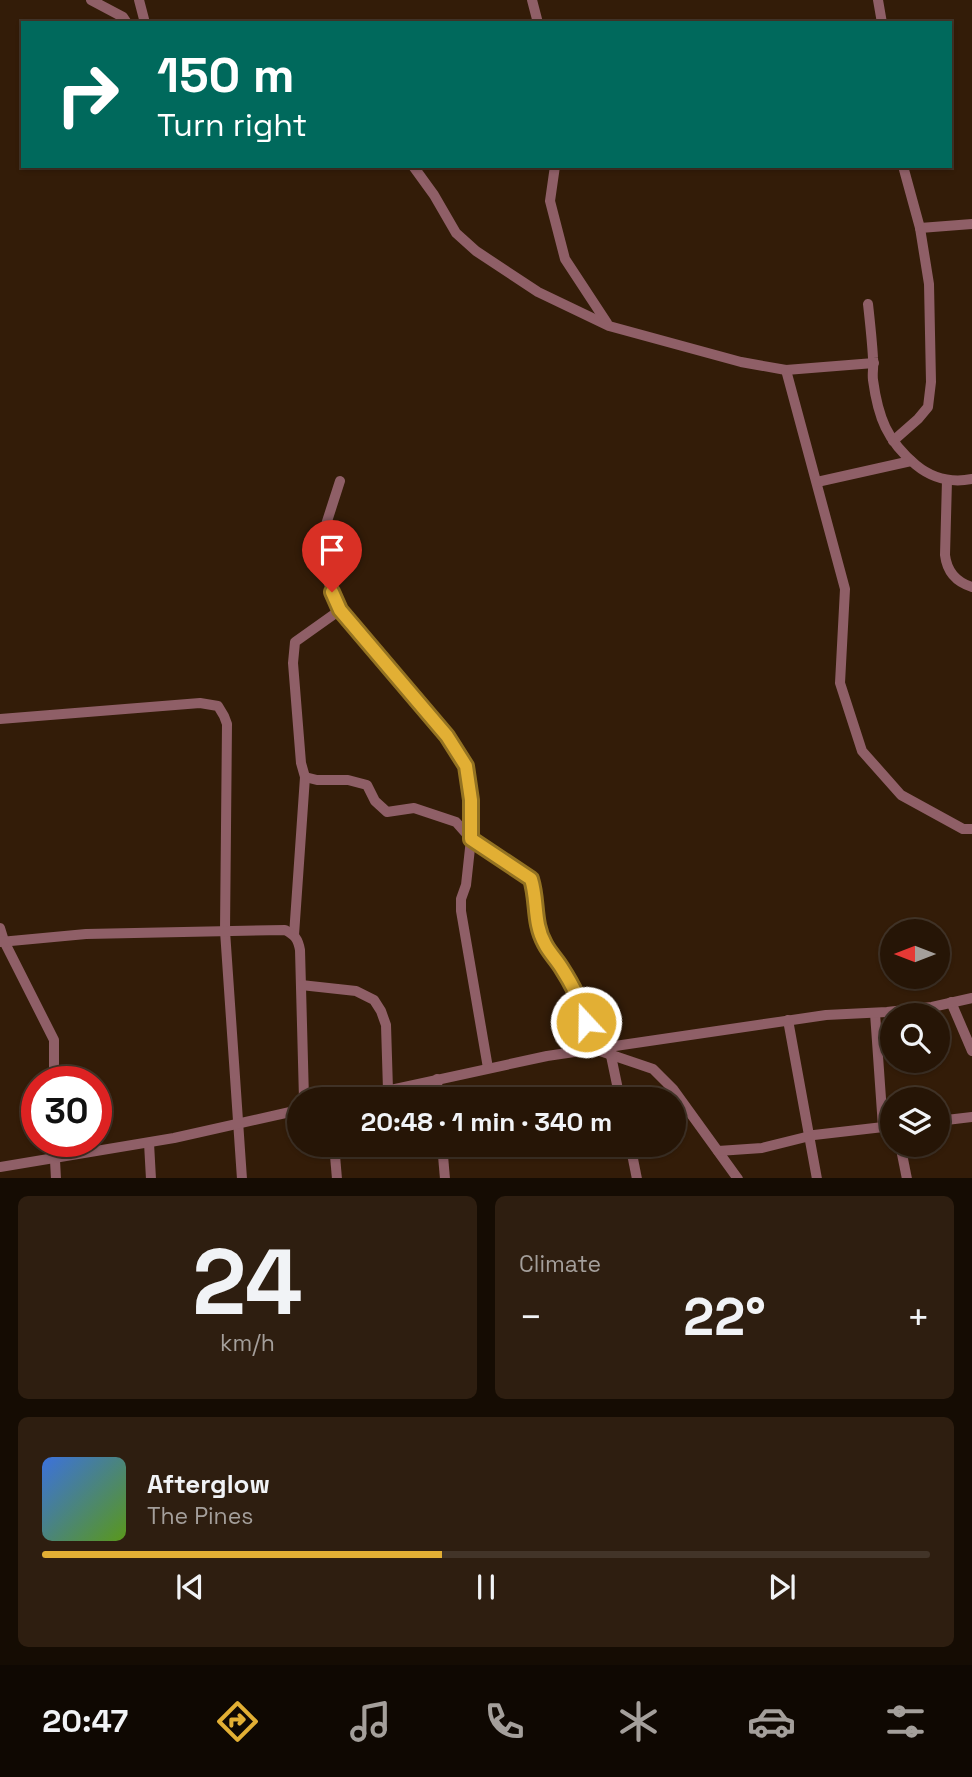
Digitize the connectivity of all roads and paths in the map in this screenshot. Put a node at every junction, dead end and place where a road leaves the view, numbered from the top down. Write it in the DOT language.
graph roads {
  1 [pos="91,0"];
  2 [pos="154,0"];
  3 [pos="532,0"];
  4 [pos="878,0"];
  5 [pos="139,2"];
  6 [pos="125,21"];
  7 [pos="144,21"];
  8 [pos="537,21"];
  9 [pos="882,21"];
  10 [pos="414,168"];
  11 [pos="555,168"];
  12 [pos="904,168"];
  13 [pos="972,224"];
  14 [pos="920,228"];
  15 [pos="868,304"];
  16 [pos="609,326"];
  17 [pos="874,363"];
  18 [pos="786,370"];
  19 [pos="892,441"];
  20 [pos="911,461"];
  21 [pos="972,479"];
  22 [pos="947,480"];
  23 [pos="340,481"];
  24 [pos="817,482"];
  25 [pos="972,587"];
  26 [pos="340,610"];
  27 [pos="0,719"];
  28 [pos="304,777"];
  29 [pos="972,830"];
  30 [pos="471,839"];
  31 [pos="0,928"];
  32 [pos="225,931"];
  33 [pos="295,935"];
  34 [pos="2,942"];
  35 [pos="301,985"];
  36 [pos="972,998"];
  37 [pos="951,1002"];
  38 [pos="876,1013"];
  39 [pos="788,1020"];
  40 [pos="597,1050"];
  41 [pos="972,1051"];
  42 [pos="610,1052"];
  43 [pos="54,1066"];
  44 [pos="488,1068"];
  45 [pos="436,1079"];
  46 [pos="304,1087"];
  47 [pos="388,1087"];
  48 [pos="401,1087"];
  49 [pos="437,1087"];
  50 [pos="617,1087"];
  51 [pos="884,1087"];
  52 [pos="287,1113"];
  53 [pos="972,1118"];
  54 [pos="950,1120"];
  55 [pos="238,1124"];
  56 [pos="880,1127"];
  57 [pos="809,1136"];
  58 [pos="149,1143"];
  59 [pos="718,1151"];
  60 [pos="335,1157"];
  61 [pos="443,1157"];
  62 [pos="633,1157"];
  63 [pos="902,1157"];
  64 [pos="54,1158"];
  65 [pos="0,1167"];
  66 [pos="730,1173"];
  67 [pos="56,1178"];
  68 [pos="150,1178"];
  69 [pos="242,1178"];
  70 [pos="337,1178"];
  71 [pos="445,1178"];
  72 [pos="637,1178"];
  73 [pos="738,1178"];
  74 [pos="817,1178"];
  75 [pos="906,1178"];
  1 -- 6 [label="street"];
  2 -- 5 [label="street"];
  3 -- 8 [label="street"];
  4 -- 9 [label="street"];
  5 -- 7 [label="street"];
  10 -- 16 [label="street"];
  11 -- 16 [label="street"];
  12 -- 14 [label="street"];
  13 -- 14 [label="street"];
  14 -- 19 [label="street"];
  15 -- 17 [label="street"];
  16 -- 18 [label="street"];
  17 -- 18 [label="street"];
  17 -- 19 [label="street"];
  18 -- 24 [label="street"];
  19 -- 20 [label="street"];
  20 -- 22 [label="street"];
  20 -- 24 [label="street"];
  21 -- 22 [label="street"];
  22 -- 25 [label="street"];
  23 -- 26 [label="street"];
  24 -- 29 [label="street"];
  26 -- 28 [label="street"];
  26 -- 30 [label="street"];
  27 -- 32 [label="street"];
  28 -- 30 [label="street"];
  28 -- 33 [label="street"];
  30 -- 40 [label="street"];
  30 -- 44 [label="street"];
  31 -- 34 [label="street"];
  32 -- 33 [label="street"];
  32 -- 34 [label="street"];
  32 -- 55 [label="street"];
  33 -- 35 [label="street"];
  34 -- 43 [label="street"];
  35 -- 46 [label="street"];
  35 -- 47 [label="street"];
  36 -- 37 [label="street"];
  37 -- 38 [label="street"];
  37 -- 41 [label="street"];
  38 -- 39 [label="street"];
  38 -- 51 [label="street"];
  39 -- 42 [label="street"];
  39 -- 57 [label="street"];
  40 -- 42 [label="street"];
  40 -- 44 [label="street"];
  42 -- 50 [label="street"];
  42 -- 59 [label="street"];
  44 -- 45 [label="street"];
  45 -- 48 [label="street"];
  45 -- 49 [label="street"];
  52 -- 55 [label="street"];
  53 -- 54 [label="street"];
  55 -- 58 [label="street"];
  55 -- 69 [label="street"];
  56 -- 57 [label="street"];
  57 -- 59 [label="street"];
  57 -- 74 [label="street"];
  58 -- 64 [label="street"];
  58 -- 68 [label="street"];
  59 -- 66 [label="street"];
  60 -- 70 [label="street"];
  61 -- 71 [label="street"];
  62 -- 72 [label="street"];
  63 -- 75 [label="street"];
  64 -- 65 [label="street"];
  64 -- 67 [label="street"];
  66 -- 73 [label="street"];
}
